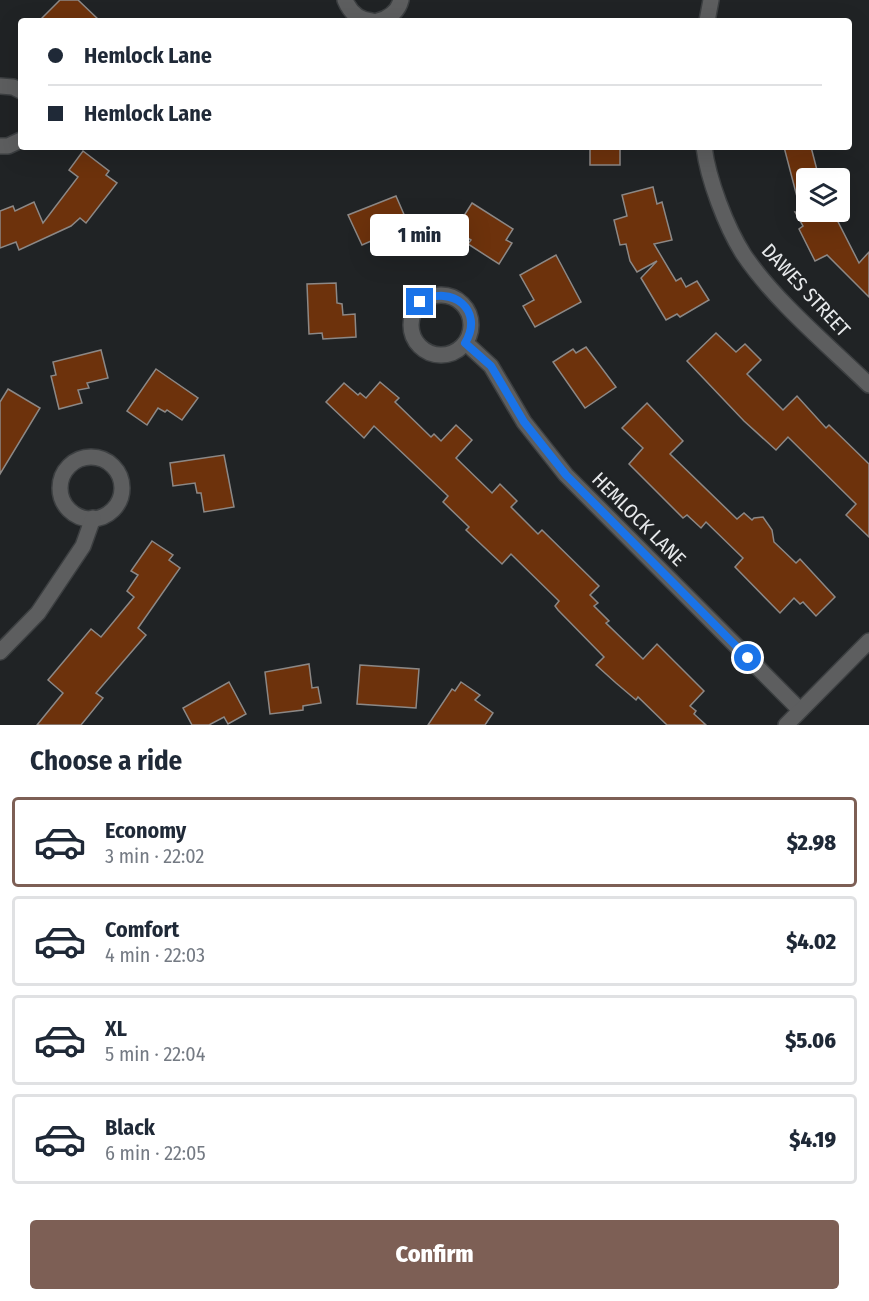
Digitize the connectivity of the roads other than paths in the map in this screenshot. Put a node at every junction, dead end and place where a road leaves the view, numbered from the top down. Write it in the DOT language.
graph roads {
  1 [pos="345,0"];
  2 [pos="401,0"];
  3 [pos="711,0"];
  4 [pos="362,18"];
  5 [pos="386,18"];
  6 [pos="708,18"];
  7 [pos="0,86"];
  8 [pos="18,90"];
  9 [pos="18,141"];
  10 [pos="0,146"];
  11 [pos="704,150"];
  12 [pos="465,343"];
  13 [pos="869,385"];
  14 [pos="93,518"];
  15 [pos="869,641"];
  16 [pos="0,652"];
  17 [pos="800,710"];
  18 [pos="786,725"];
  1 -- 4 [label="street"];
  2 -- 5 [label="street"];
  3 -- 6 [label="street"];
  7 -- 8 [label="street"];
  9 -- 10 [label="street"];
  11 -- 13 [label="street, DAWES STREET"];
  12 -- 12 [label="street"];
  12 -- 17 [label="street, HEMLOCK LANE"];
  14 -- 14 [label="street"];
  14 -- 16 [label="street"];
  15 -- 17 [label="street"];
  17 -- 18 [label="street"];
}
